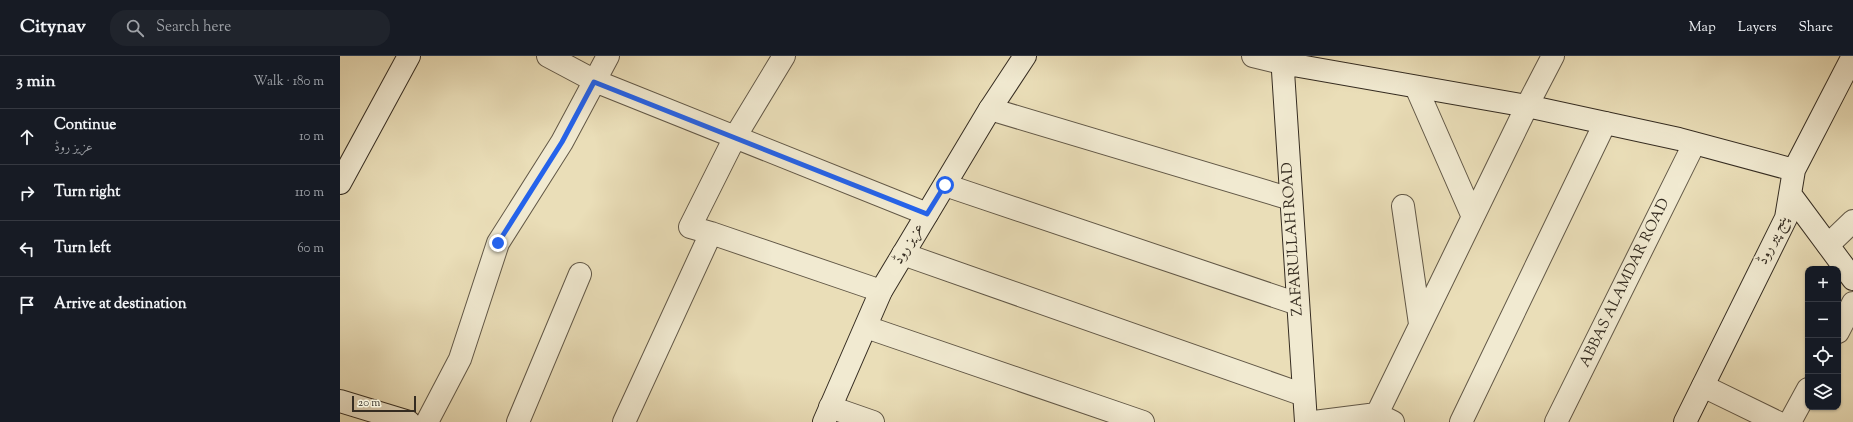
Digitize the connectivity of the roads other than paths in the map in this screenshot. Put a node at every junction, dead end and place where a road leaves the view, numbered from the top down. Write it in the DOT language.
graph roads {
  1 [pos="409,56"];
  2 [pos="548,56"];
  3 [pos="608,56"];
  4 [pos="784,56"];
  5 [pos="1025,56"];
  6 [pos="1253,56"];
  7 [pos="1553,56"];
  8 [pos="1853,56"];
  9 [pos="1282,60"];
  10 [pos="594,82"];
  11 [pos="1416,86"];
  12 [pos="1527,106"];
  13 [pos="990,108"];
  14 [pos="1605,123"];
  15 [pos="734,137"];
  16 [pos="1694,144"];
  17 [pos="1794,170"];
  18 [pos="340,183"];
  19 [pos="945,185"];
  20 [pos="1790,194"];
  21 [pos="1291,199"];
  22 [pos="1403,206"];
  23 [pos="927,214"];
  24 [pos="1472,217"];
  25 [pos="1853,221"];
  26 [pos="711,233"];
  27 [pos="1828,245"];
  28 [pos="903,254"];
  29 [pos="580,274"];
  30 [pos="1853,279"];
  31 [pos="881,291"];
  32 [pos="1853,303"];
  33 [pos="1298,304"];
  34 [pos="1420,324"];
  35 [pos="1841,326"];
  36 [pos="866,327"];
  37 [pos="1703,386"];
  38 [pos="1805,394"];
  39 [pos="1304,395"];
  40 [pos="340,401"];
  41 [pos="827,414"];
  42 [pos="1385,418"];
  43 [pos="408,422"];
  44 [pos="427,422"];
  45 [pos="518,422"];
  46 [pos="624,422"];
  47 [pos="873,422"];
  48 [pos="1143,422"];
  49 [pos="1306,422"];
  50 [pos="1314,422"];
  51 [pos="1461,422"];
  52 [pos="1556,422"];
  53 [pos="1686,422"];
  54 [pos="1777,422"];
  55 [pos="1790,422"];
  1 -- 18 [label="street"];
  2 -- 10 [label="street"];
  3 -- 10 [label="street"];
  4 -- 15 [label="street"];
  5 -- 13 [label="street, عزیز روڈ"];
  6 -- 9 [label="street"];
  7 -- 12 [label="street"];
  8 -- 17 [label="street, پنج پیر روڈ"];
  9 -- 11 [label="street"];
  9 -- 21 [label="street, ZAFARULLAH ROAD"];
  10 -- 15 [label="street"];
  10 -- 44 [label="street"];
  11 -- 12 [label="street"];
  11 -- 24 [label="street"];
  12 -- 14 [label="street"];
  12 -- 24 [label="street"];
  13 -- 19 [label="street, عزیز روڈ"];
  13 -- 21 [label="street"];
  14 -- 16 [label="street"];
  14 -- 51 [label="street"];
  15 -- 23 [label="street"];
  15 -- 26 [label="street"];
  16 -- 17 [label="street"];
  16 -- 52 [label="street, ABBAS ALAMDAR ROAD"];
  17 -- 20 [label="street, پنج پیر روڈ"];
  19 -- 23 [label="street, عزیز روڈ"];
  19 -- 33 [label="street"];
  20 -- 27 [label="street"];
  20 -- 37 [label="street, پنج پیر روڈ"];
  21 -- 33 [label="street, ZAFARULLAH ROAD"];
  22 -- 34 [label="street"];
  23 -- 28 [label="street, عزیز روڈ"];
  24 -- 34 [label="street"];
  25 -- 27 [label="street"];
  26 -- 31 [label="street"];
  26 -- 46 [label="street"];
  27 -- 30 [label="street"];
  28 -- 31 [label="street, عزیز روڈ"];
  28 -- 39 [label="street"];
  29 -- 45 [label="street"];
  31 -- 36 [label="street, عزیز روڈ"];
  32 -- 35 [label="street"];
  33 -- 39 [label="street, ZAFARULLAH ROAD"];
  34 -- 42 [label="street"];
  36 -- 41 [label="street, عزیز روڈ"];
  36 -- 48 [label="street"];
  37 -- 53 [label="street, پنج پیر روڈ"];
  37 -- 54 [label="street"];
  38 -- 55 [label="street"];
  39 -- 49 [label="street, ZAFARULLAH ROAD"];
  40 -- 43 [label="street"];
  41 -- 47 [label="street"];
  42 -- 50 [label="street"];
}
